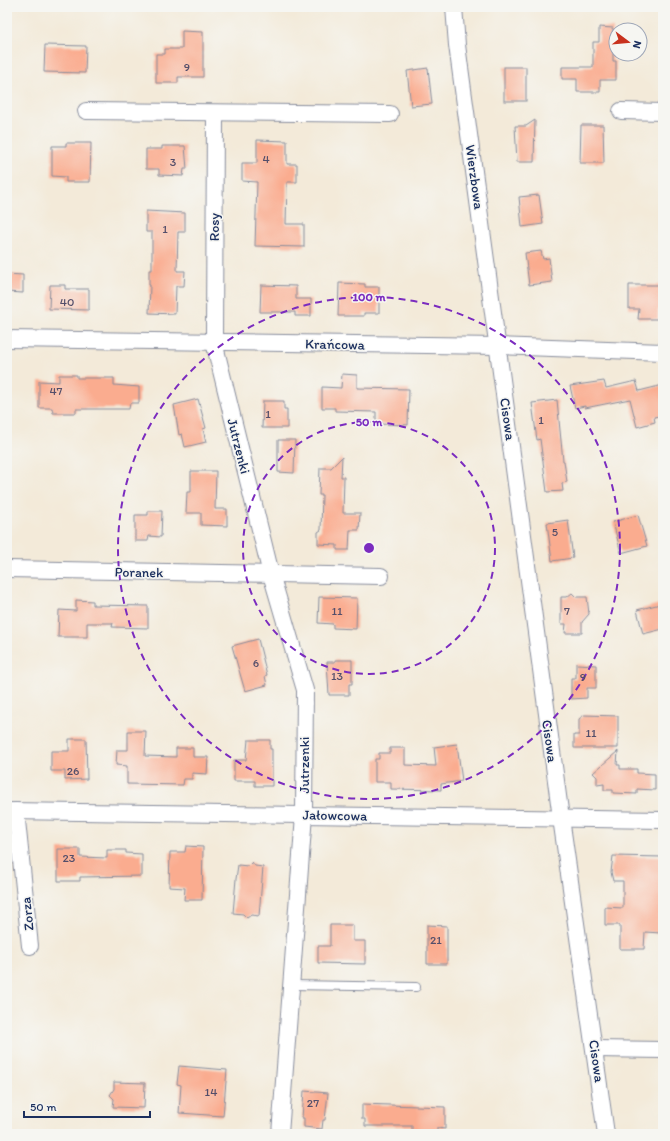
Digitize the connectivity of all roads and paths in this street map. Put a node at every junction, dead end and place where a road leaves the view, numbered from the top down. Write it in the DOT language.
graph roads {
  1 [pos="454,7"];
  2 [pos="86,110"];
  3 [pos="622,112"];
  4 [pos="663,112"];
  5 [pos="215,113"];
  6 [pos="390,114"];
  7 [pos="7,340"];
  8 [pos="214,342"];
  9 [pos="498,346"];
  10 [pos="663,352"];
  11 [pos="7,570"];
  12 [pos="271,574"];
  13 [pos="382,576"];
  14 [pos="12,811"];
  15 [pos="304,815"];
  16 [pos="560,818"];
  17 [pos="663,820"];
  18 [pos="30,946"];
  19 [pos="291,985"];
  20 [pos="416,987"];
  21 [pos="595,1050"];
  22 [pos="663,1050"];
  23 [pos="280,1134"];
  24 [pos="606,1134"];
  1 -- 9 [label="street, Wierzbowa"];
  2 -- 5 [label="street"];
  3 -- 4 [label="street"];
  5 -- 6 [label="street"];
  5 -- 8 [label="street, Rosy"];
  7 -- 8 [label="street, Krańcowa"];
  8 -- 9 [label="street, Krańcowa"];
  8 -- 12 [label="street, Jutrzenki"];
  9 -- 10 [label="street, Krańcowa"];
  9 -- 16 [label="street, Cisowa"];
  11 -- 12 [label="street, Poranek"];
  12 -- 13 [label="street"];
  12 -- 15 [label="street, Jutrzenki"];
  14 -- 15 [label="street, Jałowcowa"];
  14 -- 18 [label="street, Zorza"];
  15 -- 16 [label="street, Jałowcowa"];
  15 -- 19 [label="street, Jutrzenki"];
  16 -- 17 [label="street, Jałowcowa"];
  16 -- 21 [label="street, Cisowa"];
  19 -- 20 [label="lane"];
  19 -- 23 [label="street, Jutrzenki"];
  21 -- 22 [label="street"];
  21 -- 24 [label="street, Cisowa"];
}
